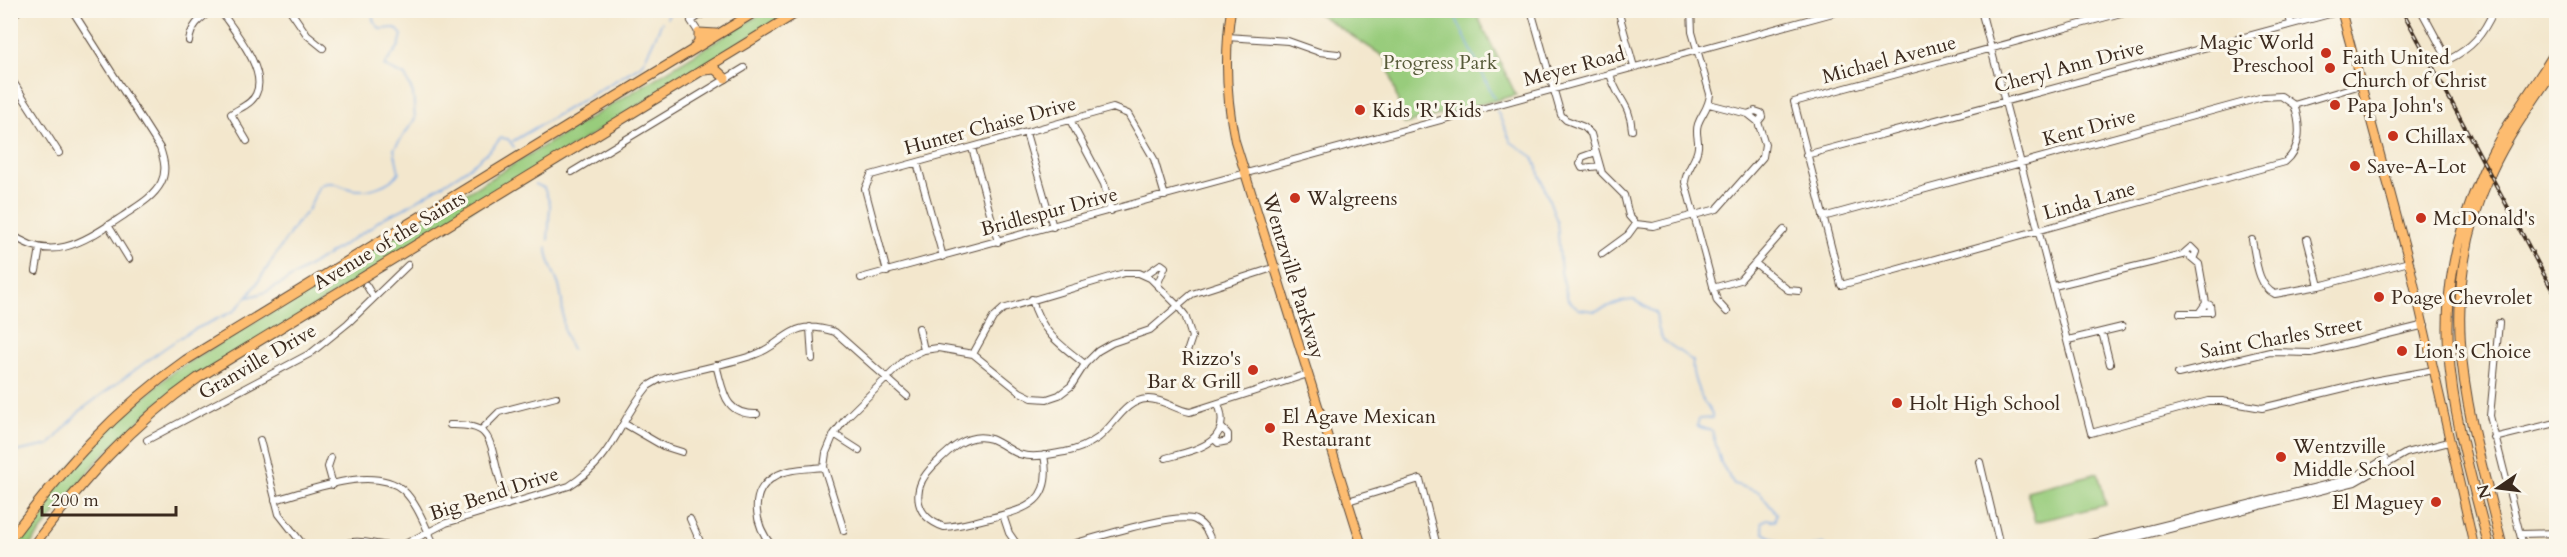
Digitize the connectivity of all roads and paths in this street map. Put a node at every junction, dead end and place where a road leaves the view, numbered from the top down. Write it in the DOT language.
graph roads {
  1 [pos="20,10"];
  2 [pos="72,10"];
  3 [pos="212,10"];
  4 [pos="220,10"];
  5 [pos="290,10"];
  6 [pos="709,10"];
  7 [pos="758,10"];
  8 [pos="801,10"];
  9 [pos="1231,10"];
  10 [pos="1531,10"];
  11 [pos="1618,10"];
  12 [pos="1690,10"];
  13 [pos="1844,10"];
  14 [pos="1981,10"];
  15 [pos="2132,10"];
  16 [pos="2287,10"];
  17 [pos="2421,10"];
  18 [pos="2494,10"];
  19 [pos="2341,11"];
  20 [pos="1815,14"];
  21 [pos="10,16"];
  22 [pos="2290,23"];
  23 [pos="699,33"];
  24 [pos="721,33"];
  25 [pos="1227,37"];
  26 [pos="189,41"];
  27 [pos="323,48"];
  28 [pos="1991,49"];
  29 [pos="1697,50"];
  30 [pos="691,51"];
  31 [pos="2556,51"];
  32 [pos="730,54"];
  33 [pos="1338,54"];
  34 [pos="2556,66"];
  35 [pos="1634,67"];
  36 [pos="744,68"];
  37 [pos="702,71"];
  38 [pos="1610,74"];
  39 [pos="10,77"];
  40 [pos="725,78"];
  41 [pos="2361,84"];
  42 [pos="1554,89"];
  43 [pos="2006,101"];
  44 [pos="1709,104"];
  45 [pos="2294,105"];
  46 [pos="223,109"];
  47 [pos="231,114"];
  48 [pos="1070,120"];
  49 [pos="1632,130"];
  50 [pos="1026,133"];
  51 [pos="247,141"];
  52 [pos="972,148"];
  53 [pos="1596,152"];
  54 [pos="59,153"];
  55 [pos="1806,155"];
  56 [pos="2022,162"];
  57 [pos="917,163"];
  58 [pos="1600,166"];
  59 [pos="572,172"];
  60 [pos="1245,174"];
  61 [pos="1165,196"];
  62 [pos="1112,211"];
  63 [pos="1693,215"];
  64 [pos="1823,217"];
  65 [pos="1636,224"];
  66 [pos="108,225"];
  67 [pos="1053,228"];
  68 [pos="1784,230"];
  69 [pos="2040,231"];
  70 [pos="10,233"];
  71 [pos="2307,239"];
  72 [pos="2252,240"];
  73 [pos="998,242"];
  74 [pos="40,248"];
  75 [pos="1602,254"];
  76 [pos="943,257"];
  77 [pos="129,259"];
  78 [pos="2409,262"];
  79 [pos="1755,263"];
  80 [pos="408,265"];
  81 [pos="1276,267"];
  82 [pos="375,270"];
  83 [pos="36,271"];
  84 [pos="887,272"];
  85 [pos="1145,275"];
  86 [pos="861,278"];
  87 [pos="350,285"];
  88 [pos="366,285"];
  89 [pos="1157,285"];
  90 [pos="2054,286"];
  91 [pos="2319,286"];
  92 [pos="1713,288"];
  93 [pos="1799,291"];
  94 [pos="374,298"];
  95 [pos="1032,299"];
  96 [pos="1177,305"];
  97 [pos="1727,312"];
  98 [pos="2180,313"];
  99 [pos="2499,323"];
  100 [pos="2425,325"];
  101 [pos="810,327"];
  102 [pos="2122,327"];
  103 [pos="918,328"];
  104 [pos="2102,332"];
  105 [pos="2068,340"];
  106 [pos="1188,349"];
  107 [pos="924,350"];
  108 [pos="973,354"];
  109 [pos="812,359"];
  110 [pos="1085,364"];
  111 [pos="2110,364"];
  112 [pos="716,365"];
  113 [pos="2434,370"];
  114 [pos="1308,374"];
  115 [pos="2178,374"];
  116 [pos="886,376"];
  117 [pos="907,396"];
  118 [pos="556,397"];
  119 [pos="1218,404"];
  120 [pos="757,414"];
  121 [pos="2556,423"];
  122 [pos="624,424"];
  123 [pos="450,425"];
  124 [pos="1221,427"];
  125 [pos="482,430"];
  126 [pos="834,434"];
  127 [pos="2494,438"];
  128 [pos="1214,439"];
  129 [pos="147,440"];
  130 [pos="260,440"];
  131 [pos="2449,442"];
  132 [pos="859,450"];
  133 [pos="682,452"];
  134 [pos="1044,455"];
  135 [pos="331,458"];
  136 [pos="1167,458"];
  137 [pos="1980,462"];
  138 [pos="2378,466"];
  139 [pos="824,467"];
  140 [pos="333,485"];
  141 [pos="275,500"];
  142 [pos="1348,501"];
  143 [pos="507,506"];
  144 [pos="1003,515"];
  145 [pos="690,519"];
  146 [pos="844,531"];
  147 [pos="427,532"];
  148 [pos="2556,533"];
  149 [pos="2520,534"];
  150 [pos="10,539"];
  151 [pos="377,544"];
  152 [pos="2001,544"];
  153 [pos="33,546"];
  154 [pos="304,546"];
  155 [pos="338,546"];
  156 [pos="435,546"];
  157 [pos="700,546"];
  158 [pos="772,546"];
  159 [pos="1018,546"];
  160 [pos="1065,546"];
  161 [pos="1213,546"];
  162 [pos="1362,546"];
  163 [pos="1437,546"];
  164 [pos="2080,546"];
  165 [pos="2102,546"];
  166 [pos="2474,546"];
  167 [pos="2489,546"];
  168 [pos="2502,546"];
  169 [pos="2523,546"];
  1 -- 21 [label="street"];
  2 -- 66 [label="street"];
  3 -- 26 [label="street"];
  4 -- 47 [label="street"];
  5 -- 27 [label="street"];
  6 -- 23 [label="street"];
  7 -- 24 [label="highway, Avenue of the Saints"];
  8 -- 32 [label="highway, Avenue of the Saints"];
  9 -- 25 [label="main road, Wentzville Parkway"];
  10 -- 42 [label="street"];
  11 -- 35 [label="street"];
  12 -- 29 [label="street"];
  13 -- 20 [label="street, Meyer Road"];
  14 -- 28 [label="street"];
  15 -- 28 [label="street, Michael Avenue"];
  16 -- 22 [label="street"];
  17 -- 18 [label="street"];
  19 -- 22 [label="street, Cheryl Ann Drive"];
  19 -- 41 [label="main road"];
  20 -- 29 [label="street, Meyer Road"];
  22 -- 43 [label="street, Cheryl Ann Drive"];
  23 -- 24 [label="highway"];
  23 -- 30 [label="highway"];
  24 -- 30 [label="highway, Avenue of the Saints"];
  25 -- 33 [label="street"];
  25 -- 60 [label="main road, Wentzville Parkway"];
  28 -- 43 [label="street"];
  28 -- 55 [label="street, Michael Avenue"];
  29 -- 35 [label="street, Meyer Road"];
  29 -- 44 [label="street"];
  30 -- 150 [label="highway, Avenue of the Saints"];
  31 -- 167 [label="highway"];
  32 -- 37 [label="highway, Avenue of the Saints"];
  32 -- 40 [label="highway"];
  34 -- 168 [label="highway"];
  35 -- 38 [label="street, Meyer Road"];
  36 -- 40 [label="street"];
  37 -- 40 [label="highway"];
  37 -- 82 [label="highway, Avenue of the Saints"];
  38 -- 42 [label="street, Meyer Road"];
  38 -- 49 [label="street"];
  39 -- 54 [label="street"];
  40 -- 59 [label="street"];
  41 -- 45 [label="street"];
  41 -- 78 [label="main road"];
  42 -- 53 [label="street"];
  42 -- 60 [label="street, Meyer Road"];
  43 -- 55 [label="street, Cheryl Ann Drive"];
  43 -- 56 [label="street"];
  44 -- 63 [label="street"];
  44 -- 63 [label="street"];
  45 -- 56 [label="street, Kent Drive"];
  45 -- 69 [label="street, Linda Lane"];
  46 -- 47 [label="street"];
  47 -- 51 [label="street"];
  48 -- 50 [label="street, Hunter Chaise Drive"];
  48 -- 61 [label="street, Hunter Chaise Drive"];
  48 -- 62 [label="street"];
  50 -- 52 [label="street, Hunter Chaise Drive"];
  50 -- 67 [label="street"];
  52 -- 57 [label="street, Hunter Chaise Drive"];
  52 -- 73 [label="street"];
  53 -- 58 [label="street"];
  53 -- 58 [label="street"];
  55 -- 64 [label="street"];
  56 -- 64 [label="street, Kent Drive"];
  56 -- 69 [label="street"];
  57 -- 76 [label="street"];
  57 -- 84 [label="street, Hunter Chaise Drive"];
  58 -- 65 [label="street"];
  60 -- 61 [label="street, Bridlespur Drive"];
  60 -- 81 [label="main road, Wentzville Parkway"];
  61 -- 62 [label="street, Bridlespur Drive"];
  62 -- 67 [label="street, Bridlespur Drive"];
  63 -- 65 [label="street"];
  63 -- 92 [label="street"];
  64 -- 69 [label="street, Linda Lane"];
  65 -- 75 [label="street"];
  66 -- 74 [label="street"];
  66 -- 77 [label="street"];
  67 -- 73 [label="street, Bridlespur Drive"];
  68 -- 79 [label="street"];
  69 -- 90 [label="street"];
  70 -- 74 [label="street"];
  71 -- 91 [label="street"];
  72 -- 91 [label="street"];
  73 -- 76 [label="street, Bridlespur Drive"];
  74 -- 83 [label="street"];
  76 -- 84 [label="street, Bridlespur Drive"];
  78 -- 91 [label="street"];
  78 -- 100 [label="main road"];
  79 -- 92 [label="street"];
  79 -- 93 [label="street"];
  80 -- 94 [label="street, Granville Drive"];
  81 -- 96 [label="street"];
  81 -- 114 [label="main road, Wentzville Parkway"];
  82 -- 87 [label="highway, Avenue of the Saints"];
  82 -- 88 [label="highway"];
  84 -- 86 [label="street, Bridlespur Drive"];
  85 -- 89 [label="street"];
  85 -- 89 [label="street"];
  85 -- 95 [label="street"];
  87 -- 88 [label="highway"];
  87 -- 153 [label="highway, Avenue of the Saints"];
  88 -- 94 [label="street"];
  89 -- 96 [label="street"];
  90 -- 98 [label="street"];
  90 -- 105 [label="street"];
  92 -- 97 [label="street"];
  94 -- 129 [label="street, Granville Drive"];
  95 -- 108 [label="street"];
  95 -- 110 [label="street"];
  96 -- 106 [label="street"];
  96 -- 110 [label="street"];
  99 -- 127 [label="street"];
  100 -- 113 [label="main road"];
  100 -- 115 [label="street, Saint Charles Street"];
  101 -- 109 [label="street"];
  101 -- 112 [label="street, Big Bend Drive"];
  101 -- 116 [label="street"];
  102 -- 104 [label="street"];
  103 -- 107 [label="street"];
  104 -- 105 [label="street"];
  104 -- 111 [label="street"];
  105 -- 113 [label="street"];
  107 -- 108 [label="street"];
  107 -- 116 [label="street"];
  108 -- 110 [label="street"];
  112 -- 120 [label="street"];
  112 -- 122 [label="street, Big Bend Drive"];
  113 -- 131 [label="main road"];
  114 -- 119 [label="street"];
  114 -- 142 [label="main road, Wentzville Parkway"];
  116 -- 117 [label="street"];
  116 -- 126 [label="street"];
  118 -- 125 [label="street"];
  119 -- 124 [label="street"];
  119 -- 134 [label="street"];
  121 -- 127 [label="street"];
  122 -- 133 [label="street"];
  122 -- 143 [label="street, Big Bend Drive"];
  123 -- 125 [label="street"];
  124 -- 128 [label="street"];
  124 -- 128 [label="street"];
  125 -- 143 [label="street"];
  126 -- 132 [label="street"];
  126 -- 139 [label="street"];
  127 -- 149 [label="street"];
  128 -- 136 [label="street"];
  130 -- 141 [label="street"];
  131 -- 138 [label="street"];
  131 -- 166 [label="main road"];
  134 -- 144 [label="street"];
  134 -- 144 [label="street"];
  135 -- 140 [label="street"];
  137 -- 152 [label="street"];
  138 -- 164 [label="street"];
  138 -- 165 [label="street"];
  139 -- 146 [label="street"];
  139 -- 158 [label="street"];
  140 -- 141 [label="street"];
  140 -- 147 [label="street"];
  141 -- 154 [label="street"];
  142 -- 162 [label="main road, Wentzville Parkway"];
  142 -- 163 [label="street"];
  143 -- 147 [label="street, Big Bend Drive"];
  144 -- 159 [label="street"];
  145 -- 157 [label="street"];
  147 -- 151 [label="street, Big Bend Drive"];
  147 -- 156 [label="street"];
  148 -- 149 [label="street"];
  149 -- 169 [label="street"];
  151 -- 155 [label="street, Big Bend Drive"];
  160 -- 161 [label="street"];
}
